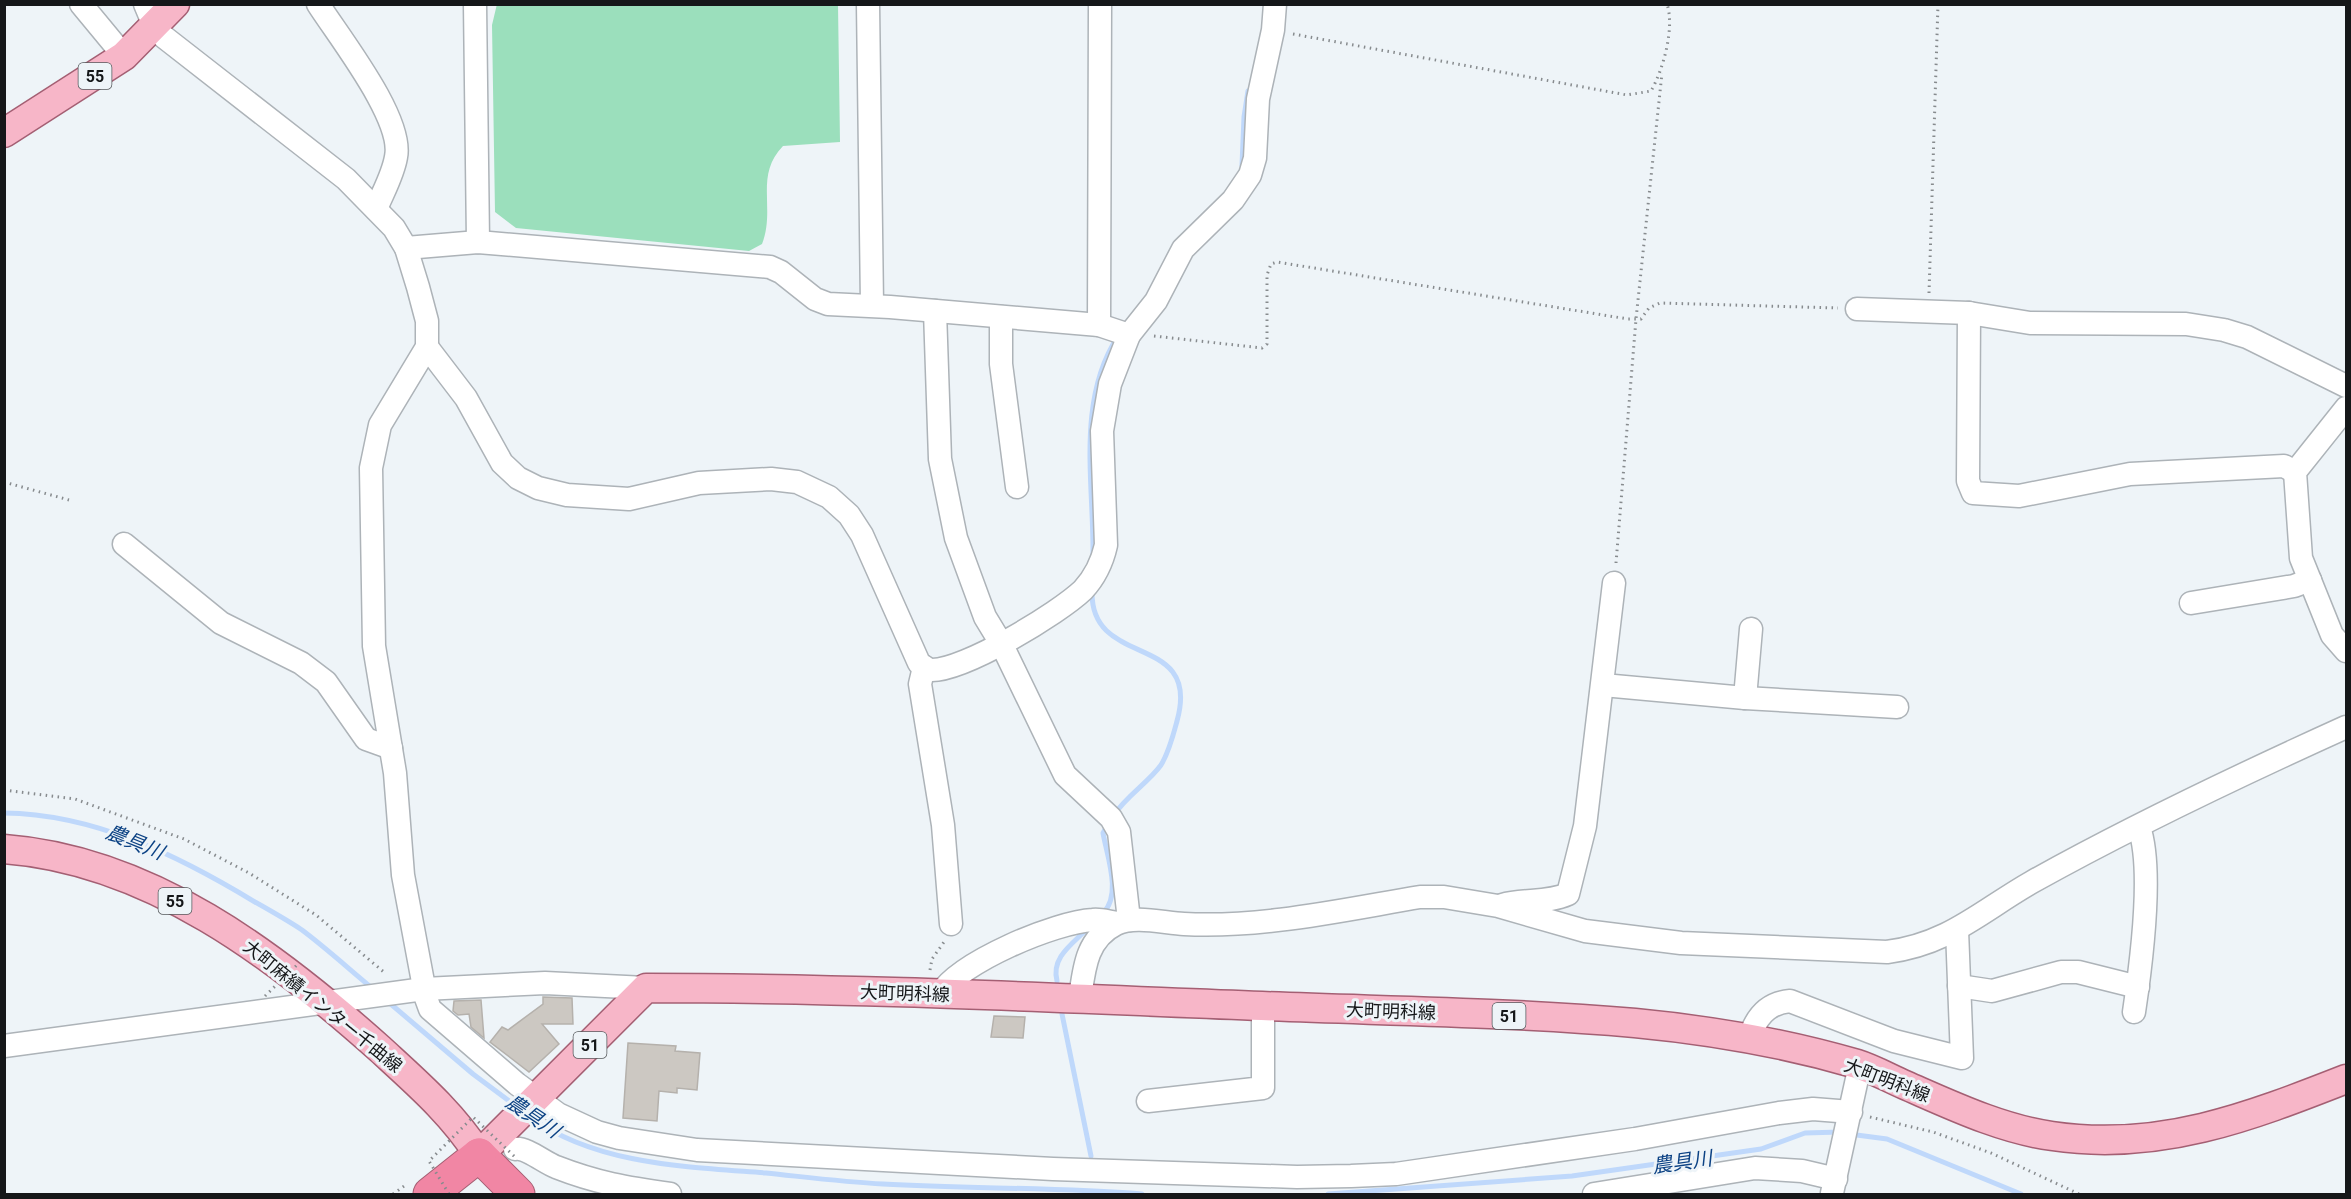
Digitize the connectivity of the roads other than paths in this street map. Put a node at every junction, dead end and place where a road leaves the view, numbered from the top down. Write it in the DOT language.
graph roads {
  1 [pos="81,4"];
  2 [pos="175,4"];
  3 [pos="318,4"];
  4 [pos="475,4"];
  5 [pos="868,4"];
  6 [pos="1100,4"];
  7 [pos="1275,4"];
  8 [pos="150,16"];
  9 [pos="124,56"];
  10 [pos="4,133"];
  11 [pos="376,208"];
  12 [pos="478,242"];
  13 [pos="406,248"];
  14 [pos="872,305"];
  15 [pos="1857,309"];
  16 [pos="935,311"];
  17 [pos="1969,313"];
  18 [pos="1001,317"];
  19 [pos="1099,325"];
  20 [pos="1129,335"];
  21 [pos="427,347"];
  22 [pos="2346,387"];
  23 [pos="2346,408"];
  24 [pos="2295,472"];
  25 [pos="1017,487"];
  26 [pos="124,544"];
  27 [pos="2310,580"];
  28 [pos="1614,583"];
  29 [pos="2192,603"];
  30 [pos="1751,629"];
  31 [pos="1002,645"];
  32 [pos="2346,651"];
  33 [pos="924,667"];
  34 [pos="1603,685"];
  35 [pos="1745,698"];
  36 [pos="1897,706"];
  37 [pos="2346,727"];
  38 [pos="391,748"];
  39 [pos="2139,827"];
  40 [pos="4,849"];
  41 [pos="1498,906"];
  42 [pos="1123,922"];
  43 [pos="951,924"];
  44 [pos="1957,930"];
  45 [pos="935,983"];
  46 [pos="2138,987"];
  47 [pos="646,988"];
  48 [pos="411,990"];
  49 [pos="1960,996"];
  50 [pos="1080,998"];
  51 [pos="335,1000"];
  52 [pos="1263,1006"];
  53 [pos="2134,1012"];
  54 [pos="1749,1040"];
  55 [pos="4,1046"];
  56 [pos="1860,1065"];
  57 [pos="2346,1079"];
  58 [pos="536,1100"];
  59 [pos="1148,1101"];
  60 [pos="1850,1115"];
  61 [pos="511,1146"];
  62 [pos="479,1155"];
  63 [pos="1836,1180"];
  64 [pos="417,1191"];
  65 [pos="451,1194"];
  66 [pos="500,1194"];
  67 [pos="518,1194"];
  68 [pos="670,1194"];
  69 [pos="1594,1194"];
  1 -- 9 [label="street"];
  2 -- 8 [label="main road, 55"];
  3 -- 11 [label="street"];
  4 -- 12 [label="street"];
  5 -- 14 [label="street"];
  6 -- 19 [label="street"];
  7 -- 20 [label="street"];
  8 -- 9 [label="main road, 55"];
  8 -- 11 [label="street"];
  9 -- 10 [label="main road, 55"];
  11 -- 13 [label="street"];
  12 -- 13 [label="street"];
  12 -- 14 [label="street"];
  13 -- 21 [label="street"];
  14 -- 16 [label="street"];
  15 -- 17 [label="street"];
  16 -- 18 [label="street"];
  16 -- 31 [label="street"];
  17 -- 22 [label="street"];
  17 -- 24 [label="street"];
  18 -- 19 [label="street"];
  18 -- 25 [label="street"];
  19 -- 20 [label="street"];
  20 -- 31 [label="street"];
  21 -- 33 [label="street"];
  21 -- 38 [label="street"];
  23 -- 24 [label="street"];
  24 -- 27 [label="street"];
  26 -- 38 [label="street"];
  27 -- 29 [label="street"];
  27 -- 32 [label="street"];
  28 -- 34 [label="street"];
  30 -- 35 [label="street"];
  31 -- 33 [label="street"];
  31 -- 42 [label="street"];
  33 -- 43 [label="street"];
  34 -- 35 [label="street"];
  34 -- 41 [label="street"];
  35 -- 36 [label="street"];
  37 -- 39 [label="street"];
  38 -- 48 [label="street"];
  39 -- 44 [label="street"];
  39 -- 46 [label="street"];
  40 -- 51 [label="main road, 大町麻績インター千曲線 / 55"];
  41 -- 42 [label="street"];
  41 -- 44 [label="street"];
  42 -- 45 [label="street"];
  42 -- 50 [label="street"];
  44 -- 49 [label="street"];
  45 -- 47 [label="main road, 大町明科線 / 51"];
  45 -- 50 [label="main road, 大町明科線 / 51"];
  46 -- 49 [label="street"];
  46 -- 53 [label="street"];
  47 -- 48 [label="street"];
  47 -- 58 [label="main road, 51"];
  48 -- 51 [label="street"];
  48 -- 58 [label="street"];
  49 -- 54 [label="street"];
  50 -- 52 [label="main road, 大町明科線 / 51"];
  51 -- 55 [label="street"];
  51 -- 62 [label="main road, 大町麻績インター千曲線 / 55"];
  52 -- 54 [label="main road, 大町明科線 / 51"];
  52 -- 59 [label="street"];
  54 -- 56 [label="main road, 大町明科線 / 51"];
  56 -- 57 [label="main road, 大町明科線 / 51"];
  56 -- 60 [label="street"];
  58 -- 60 [label="street"];
  58 -- 61 [label="main road, 51"];
  60 -- 63 [label="street"];
  61 -- 62 [label="main road, 51"];
  61 -- 68 [label="street"];
  62 -- 64 [label="highway"];
  62 -- 65 [label="highway"];
  62 -- 66 [label="highway"];
  62 -- 67 [label="highway"];
  63 -- 69 [label="street"];
}
